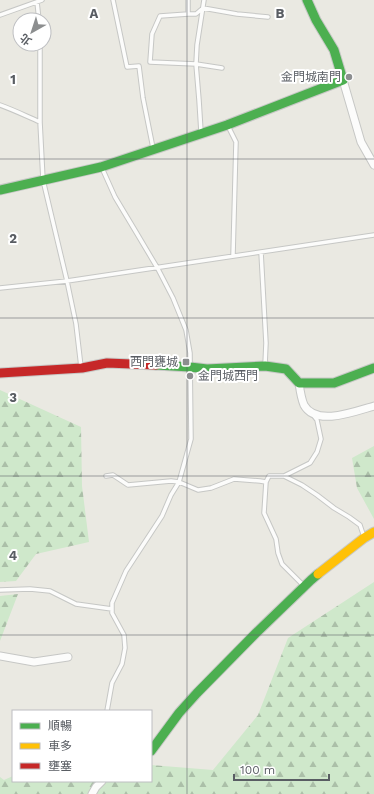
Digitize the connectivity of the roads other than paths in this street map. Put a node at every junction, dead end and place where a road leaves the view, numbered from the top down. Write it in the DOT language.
graph roads {
  1 [pos="42,0"];
  2 [pos="113,0"];
  3 [pos="188,0"];
  4 [pos="204,0"];
  5 [pos="307,0"];
  6 [pos="37,2"];
  7 [pos="203,8"];
  8 [pos="38,12"];
  9 [pos="188,14"];
  10 [pos="0,15"];
  11 [pos="268,17"];
  12 [pos="40,52"];
  13 [pos="196,64"];
  14 [pos="222,68"];
  15 [pos="343,80"];
  16 [pos="0,105"];
  17 [pos="40,122"];
  18 [pos="227,125"];
  19 [pos="201,133"];
  20 [pos="153,149"];
  21 [pos="374,165"];
  22 [pos="101,167"];
  23 [pos="43,180"];
  24 [pos="0,190"];
  25 [pos="374,235"];
  26 [pos="261,252"];
  27 [pos="233,255"];
  28 [pos="157,268"];
  29 [pos="67,281"];
  30 [pos="0,288"];
  31 [pos="265,366"];
  32 [pos="190,367"];
  33 [pos="82,368"];
  34 [pos="374,368"];
  35 [pos="0,374"];
  36 [pos="299,383"];
  37 [pos="374,406"];
  38 [pos="312,413"];
  39 [pos="106,476"];
  40 [pos="284,476"];
  41 [pos="179,482"];
  42 [pos="266,482"];
  43 [pos="374,532"];
  44 [pos="364,538"];
  45 [pos="304,587"];
  46 [pos="0,590"];
  47 [pos="112,609"];
  48 [pos="0,656"];
  49 [pos="68,657"];
  50 [pos="107,710"];
  51 [pos="152,750"];
  52 [pos="101,782"];
  53 [pos="92,794"];
  1 -- 6 [label="lane"];
  2 -- 20 [label="lane"];
  3 -- 9 [label="lane"];
  4 -- 7 [label="lane"];
  5 -- 15 [label="street"];
  6 -- 8 [label="lane"];
  6 -- 10 [label="lane"];
  7 -- 9 [label="lane"];
  7 -- 11 [label="lane"];
  7 -- 13 [label="lane"];
  9 -- 13 [label="lane"];
  12 -- 17 [label="lane"];
  13 -- 14 [label="lane"];
  13 -- 19 [label="lane"];
  15 -- 18 [label="street"];
  15 -- 21 [label="street"];
  16 -- 17 [label="lane"];
  17 -- 23 [label="lane"];
  18 -- 19 [label="street"];
  18 -- 27 [label="lane"];
  19 -- 20 [label="street"];
  20 -- 22 [label="street"];
  22 -- 23 [label="street"];
  22 -- 28 [label="lane"];
  23 -- 24 [label="street"];
  23 -- 29 [label="lane"];
  25 -- 26 [label="lane"];
  26 -- 27 [label="lane"];
  26 -- 31 [label="lane"];
  27 -- 28 [label="lane"];
  28 -- 29 [label="lane"];
  28 -- 32 [label="lane"];
  29 -- 30 [label="lane"];
  29 -- 33 [label="lane"];
  31 -- 32 [label="street"];
  31 -- 36 [label="street"];
  32 -- 33 [label="street"];
  32 -- 41 [label="lane"];
  33 -- 35 [label="street"];
  34 -- 36 [label="street"];
  36 -- 38 [label="street"];
  37 -- 38 [label="street"];
  38 -- 40 [label="lane"];
  39 -- 41 [label="lane"];
  40 -- 42 [label="lane"];
  40 -- 44 [label="lane"];
  41 -- 42 [label="lane"];
  41 -- 47 [label="lane"];
  42 -- 45 [label="lane"];
  43 -- 44 [label="street"];
  44 -- 45 [label="street"];
  45 -- 51 [label="street"];
  46 -- 47 [label="lane"];
  47 -- 50 [label="lane"];
  48 -- 49 [label="street"];
  52 -- 53 [label="street"];
}
